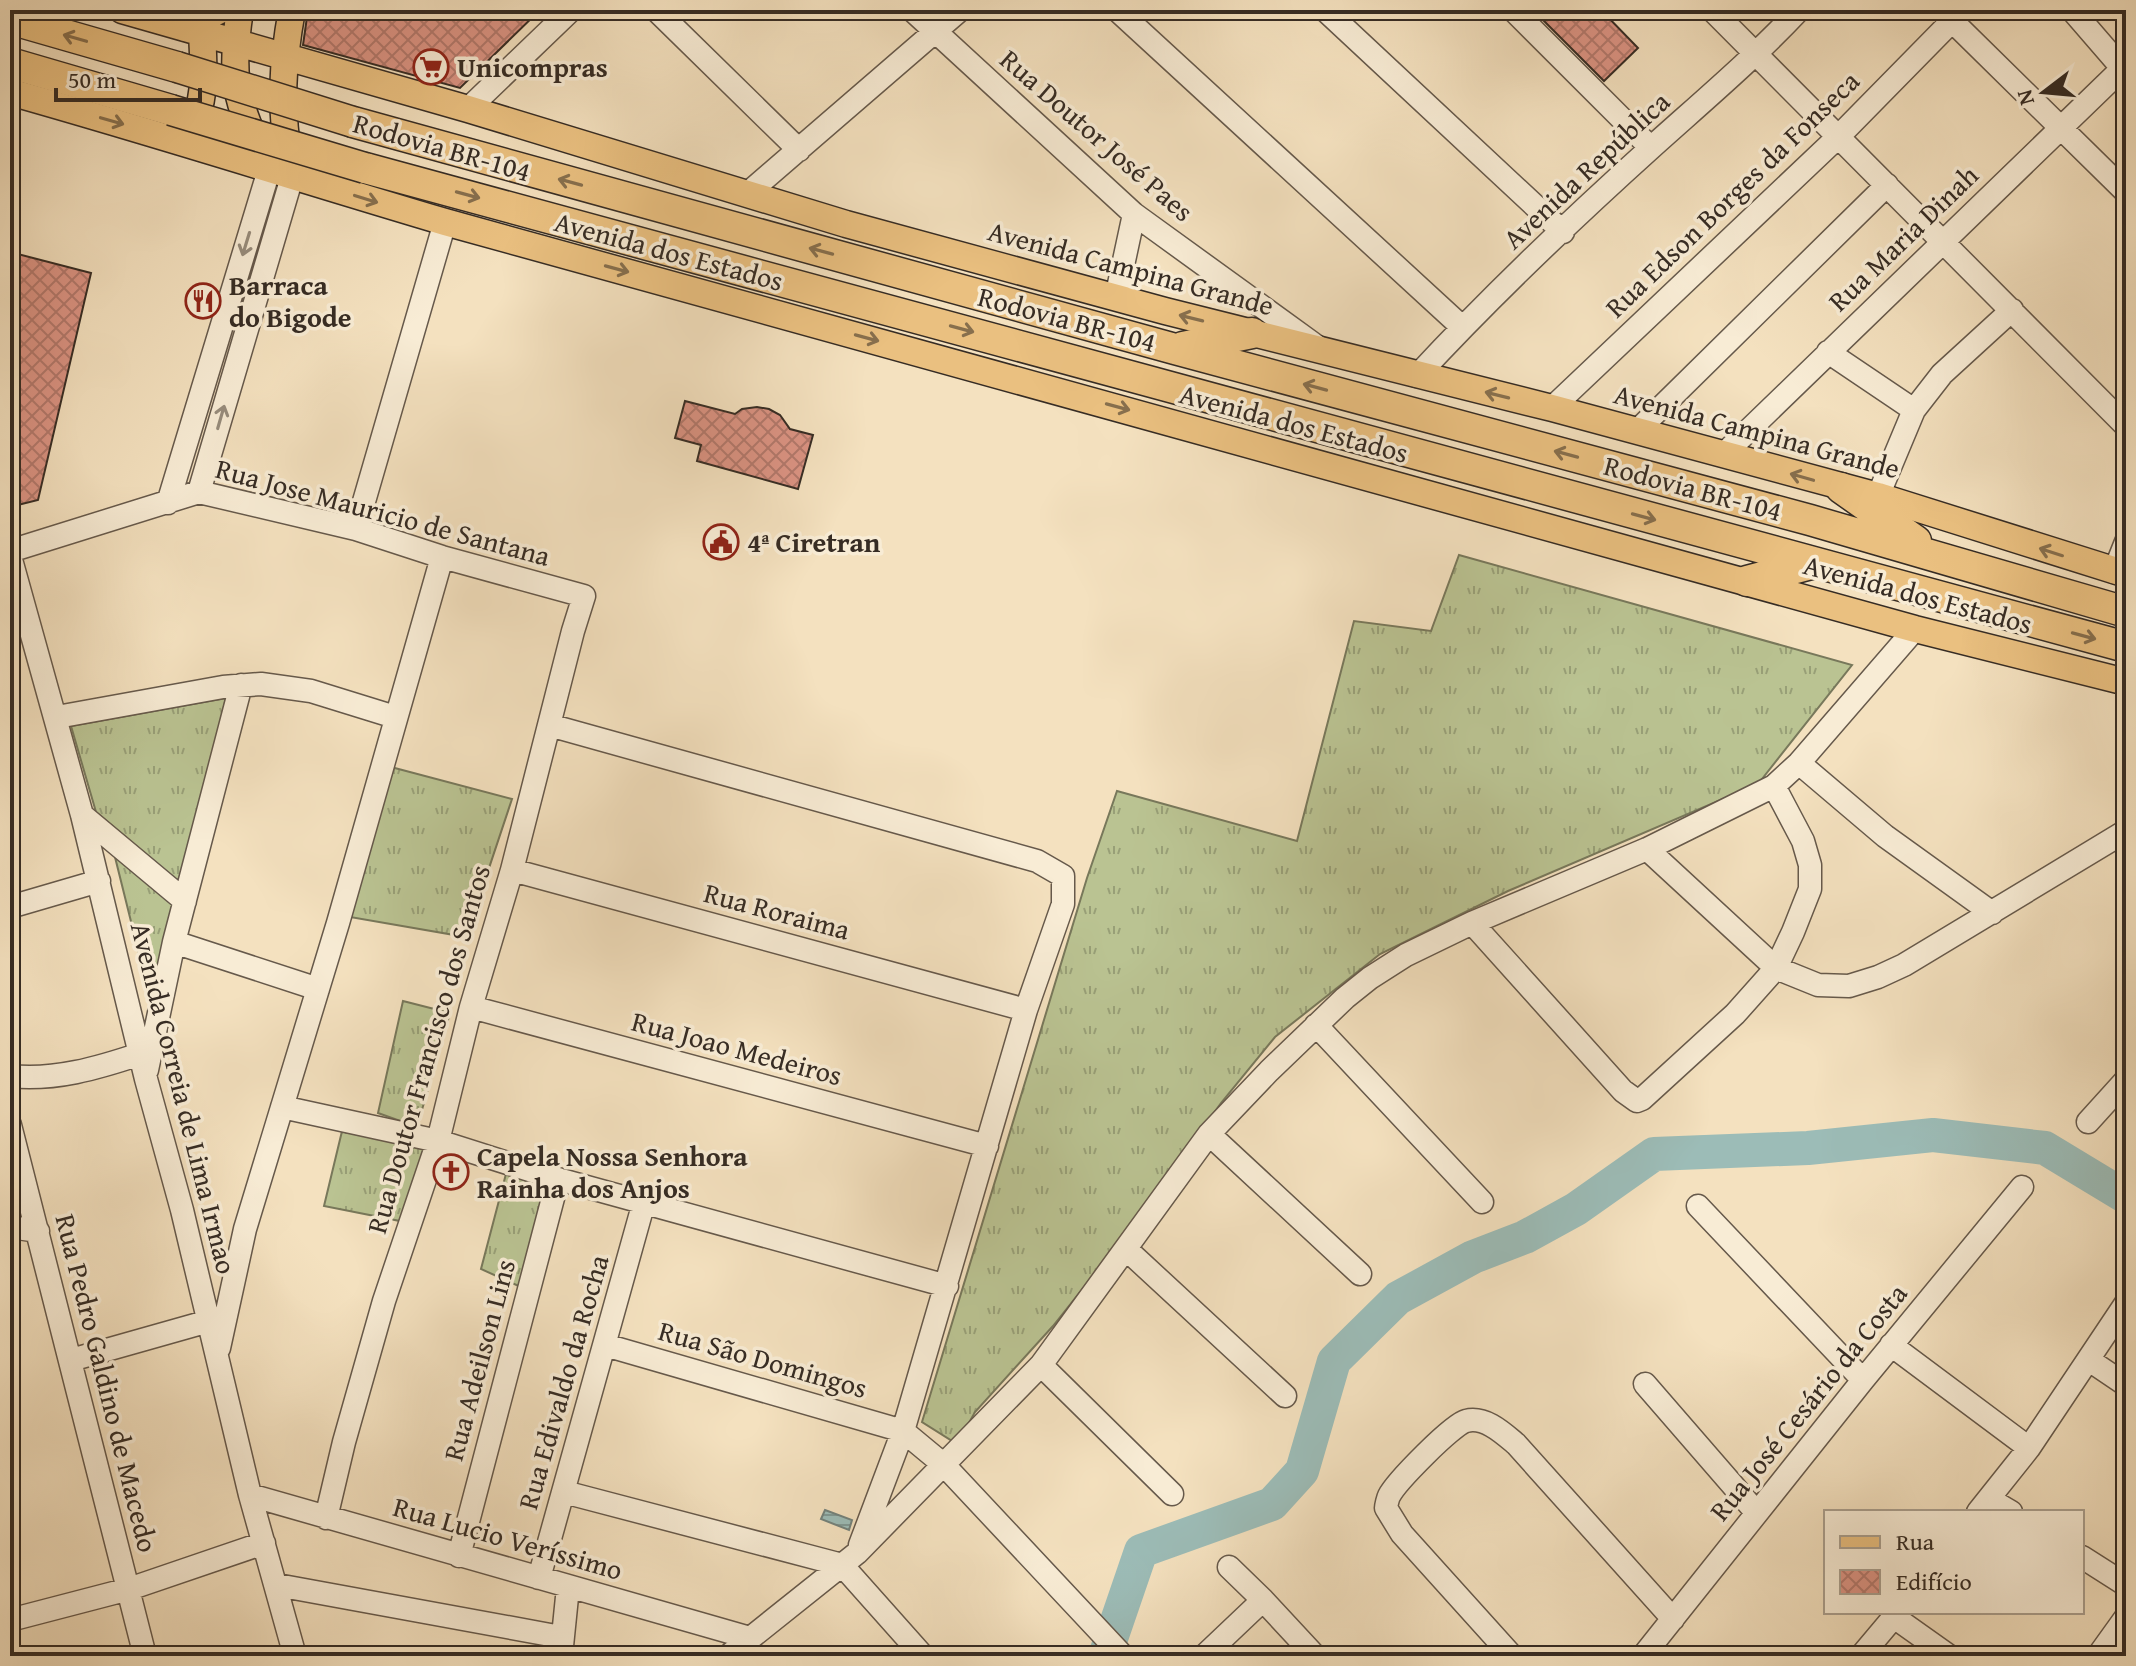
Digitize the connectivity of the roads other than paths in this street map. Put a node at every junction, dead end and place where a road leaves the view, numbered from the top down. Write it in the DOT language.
graph roads {
  1 [pos="122,10"];
  2 [pos="220,10"];
  3 [pos="240,10"];
  4 [pos="292,10"];
  5 [pos="571,10"];
  6 [pos="656,10"];
  7 [pos="912,10"];
  8 [pos="960,10"];
  9 [pos="1117,10"];
  10 [pos="1325,10"];
  11 [pos="1513,10"];
  12 [pos="1712,10"];
  13 [pos="1799,10"];
  14 [pos="2072,10"];
  15 [pos="1946,15"];
  16 [pos="10,19"];
  17 [pos="194,31"];
  18 [pos="935,32"];
  19 [pos="235,42"];
  20 [pos="1757,54"];
  21 [pos="283,58"];
  22 [pos="10,63"];
  23 [pos="309,65"];
  24 [pos="2124,67"];
  25 [pos="10,92"];
  26 [pos="468,109"];
  27 [pos="2062,127"];
  28 [pos="1839,136"];
  29 [pos="185,142"];
  30 [pos="1651,148"];
  31 [pos="799,150"];
  32 [pos="289,176"];
  33 [pos="1887,185"];
  34 [pos="2126,192"];
  35 [pos="747,194"];
  36 [pos="1134,214"];
  37 [pos="445,222"];
  38 [pos="1563,232"];
  39 [pos="1944,242"];
  40 [pos="1116,298"];
  41 [pos="2012,310"];
  42 [pos="1462,327"];
  43 [pos="1252,333"];
  44 [pos="1175,349"];
  45 [pos="1828,352"];
  46 [pos="1327,353"];
  47 [pos="1417,376"];
  48 [pos="1552,408"];
  49 [pos="1914,410"];
  50 [pos="2126,426"];
  51 [pos="1637,431"];
  52 [pos="1723,455"];
  53 [pos="1841,488"];
  54 [pos="199,492"];
  55 [pos="1878,496"];
  56 [pos="168,503"];
  57 [pos="356,529"];
  58 [pos="2126,542"];
  59 [pos="10,554"];
  60 [pos="1934,554"];
  61 [pos="442,557"];
  62 [pos="1812,564"];
  63 [pos="2120,573"];
  64 [pos="1747,581"];
  65 [pos="584,596"];
  66 [pos="2126,612"];
  67 [pos="1915,629"];
  68 [pos="2126,647"];
  69 [pos="2126,682"];
  70 [pos="241,685"];
  71 [pos="57,717"];
  72 [pos="395,717"];
  73 [pos="549,725"];
  74 [pos="1799,763"];
  75 [pos="1774,786"];
  76 [pos="82,815"];
  77 [pos="2126,831"];
  78 [pos="1647,849"];
  79 [pos="512,870"];
  80 [pos="99,881"];
  81 [pos="185,901"];
  82 [pos="10,907"];
  83 [pos="1992,913"];
  84 [pos="1472,923"];
  85 [pos="174,942"];
  86 [pos="1776,968"];
  87 [pos="318,989"];
  88 [pos="471,1007"];
  89 [pos="1026,1010"];
  90 [pos="1316,1025"];
  91 [pos="140,1054"];
  92 [pos="10,1076"];
  93 [pos="146,1079"];
  94 [pos="2126,1080"];
  95 [pos="282,1107"];
  96 [pos="2088,1122"];
  97 [pos="10,1125"];
  98 [pos="1209,1134"];
  99 [pos="438,1141"];
  100 [pos="987,1146"];
  101 [pos="558,1179"];
  102 [pos="2022,1187"];
  103 [pos="644,1202"];
  104 [pos="1482,1202"];
  105 [pos="1698,1206"];
  106 [pos="10,1227"];
  107 [pos="38,1231"];
  108 [pos="1126,1249"];
  109 [pos="1360,1274"];
  110 [pos="947,1286"];
  111 [pos="2126,1303"];
  112 [pos="209,1321"];
  113 [pos="605,1345"];
  114 [pos="1891,1345"];
  115 [pos="217,1354"];
  116 [pos="71,1360"];
  117 [pos="2089,1360"];
  118 [pos="1041,1365"];
  119 [pos="1863,1380"];
  120 [pos="1645,1384"];
  121 [pos="2126,1385"];
  122 [pos="1285,1396"];
  123 [pos="903,1431"];
  124 [pos="2029,1448"];
  125 [pos="944,1465"];
  126 [pos="564,1492"];
  127 [pos="1172,1494"];
  128 [pos="250,1495"];
  129 [pos="1984,1505"];
  130 [pos="1756,1512"];
  131 [pos="326,1518"];
  132 [pos="264,1543"];
  133 [pos="459,1556"];
  134 [pos="2084,1558"];
  135 [pos="849,1559"];
  136 [pos="1229,1567"];
  137 [pos="539,1578"];
  138 [pos="277,1585"];
  139 [pos="2126,1585"];
  140 [pos="568,1587"];
  141 [pos="129,1589"];
  142 [pos="1263,1600"];
  143 [pos="1896,1615"];
  144 [pos="2126,1617"];
  145 [pos="1673,1619"];
  146 [pos="10,1620"];
  147 [pos="750,1638"];
  148 [pos="561,1647"];
  149 [pos="145,1656"];
  150 [pos="295,1656"];
  151 [pos="728,1656"];
  152 [pos="923,1656"];
  153 [pos="1123,1656"];
  154 [pos="1204,1656"];
  155 [pos="1315,1656"];
  156 [pos="1512,1656"];
  157 [pos="1643,1656"];
  158 [pos="1861,1656"];
  159 [pos="1949,1656"];
  160 [pos="2098,1656"];
  1 -- 17 [label="main road, Avenida Campina Grande"];
  2 -- 17 [label="main road"];
  3 -- 19 [label="main road"];
  4 -- 21 [label="main road"];
  5 -- 26 [label="street"];
  6 -- 31 [label="street"];
  7 -- 18 [label="street, Rua Doutor José Paes"];
  8 -- 18 [label="street"];
  9 -- 42 [label="street"];
  10 -- 38 [label="street"];
  11 -- 30 [label="street"];
  12 -- 20 [label="street"];
  13 -- 20 [label="street, Avenida República"];
  14 -- 24 [label="street"];
  15 -- 27 [label="street"];
  15 -- 28 [label="street, Rua Edson Borges da Fonseca"];
  44 -- 16 [label="highway, Rodovia BR-104, one-way, bridge"];
  17 -- 19 [label="main road, Avenida Campina Grande"];
  17 -- 29 [label="main road"];
  18 -- 31 [label="street"];
  18 -- 36 [label="street, Rua Doutor José Paes"];
  19 -- 21 [label="main road, Avenida Campina Grande"];
  19 -- 32 [label="main road"];
  20 -- 28 [label="street"];
  20 -- 30 [label="street, Avenida República"];
  21 -- 23 [label="main road, Avenida Campina Grande"];
  21 -- 32 [label="main road"];
  22 -- 62 [label="highway, Rodovia BR-104, one-way, bridge"];
  23 -- 26 [label="main road, Avenida Campina Grande"];
  23 -- 32 [label="main road"];
  24 -- 27 [label="street, Rua Maria Dinah"];
  25 -- 29 [label="main road, Avenida dos Estados, one-way"];
  26 -- 35 [label="main road, Avenida Campina Grande"];
  27 -- 34 [label="street"];
  27 -- 39 [label="street, Rua Maria Dinah"];
  28 -- 33 [label="street"];
  28 -- 48 [label="street, Rua Edson Borges da Fonseca"];
  29 -- 32 [label="main road, Avenida dos Estados"];
  30 -- 38 [label="street, Avenida República"];
  31 -- 35 [label="street"];
  32 -- 37 [label="main road, Avenida dos Estados, one-way"];
  54 -- 32 [label="street, one-way"];
  32 -- 56 [label="street, one-way"];
  33 -- 39 [label="street"];
  33 -- 51 [label="street"];
  35 -- 40 [label="main road, Avenida Campina Grande"];
  36 -- 40 [label="street"];
  36 -- 46 [label="street, Rua Doutor José Paes"];
  37 -- 57 [label="street"];
  37 -- 64 [label="main road, Avenida dos Estados, one-way"];
  38 -- 42 [label="street, Avenida República"];
  39 -- 41 [label="street"];
  39 -- 45 [label="street, Rua Maria Dinah"];
  43 -- 40 [label="main road, Avenida Campina Grande, one-way"];
  41 -- 49 [label="street"];
  41 -- 50 [label="street"];
  42 -- 47 [label="street, Avenida República"];
  43 -- 44 [label="highway"];
  43 -- 46 [label="main road, Avenida Campina Grande"];
  60 -- 44 [label="highway, Rodovia BR-104, one-way"];
  45 -- 49 [label="street"];
  45 -- 52 [label="street, Rua Maria Dinah"];
  46 -- 47 [label="main road, Avenida Campina Grande"];
  48 -- 47 [label="main road, Avenida Campina Grande, one-way"];
  48 -- 51 [label="main road, Avenida Campina Grande"];
  49 -- 55 [label="street"];
  51 -- 52 [label="main road, Avenida Campina Grande"];
  53 -- 52 [label="main road, Avenida Campina Grande, one-way"];
  53 -- 55 [label="main road, Avenida Campina Grande"];
  53 -- 60 [label="highway"];
  54 -- 56 [label="street, Rua Jose Mauricio de Santana"];
  54 -- 57 [label="street, Rua Jose Mauricio de Santana"];
  63 -- 55 [label="main road, Avenida Campina Grande, one-way"];
  56 -- 59 [label="street, Rua Jose Mauricio de Santana"];
  57 -- 61 [label="street, Rua Jose Mauricio de Santana"];
  58 -- 63 [label="street"];
  59 -- 71 [label="street, Avenida Correia de Lima Irmao"];
  60 -- 66 [label="highway, Rodovia BR-104"];
  61 -- 65 [label="street, Rua Jose Mauricio de Santana"];
  61 -- 72 [label="street"];
  62 -- 64 [label="highway"];
  62 -- 68 [label="highway, Rodovia BR-104, one-way"];
  64 -- 67 [label="main road, Avenida dos Estados"];
  65 -- 73 [label="street, Rua Doutor Francisco dos Santos"];
  67 -- 69 [label="main road, Avenida dos Estados"];
  67 -- 74 [label="street"];
  70 -- 71 [label="street"];
  70 -- 72 [label="street"];
  70 -- 81 [label="street"];
  71 -- 76 [label="street, Avenida Correia de Lima Irmao"];
  72 -- 87 [label="street"];
  73 -- 79 [label="street, Rua Doutor Francisco dos Santos"];
  73 -- 89 [label="street"];
  74 -- 75 [label="street"];
  74 -- 83 [label="street"];
  75 -- 78 [label="street"];
  75 -- 86 [label="street"];
  76 -- 80 [label="street, Avenida Correia de Lima Irmao"];
  76 -- 81 [label="street"];
  77 -- 83 [label="street"];
  78 -- 84 [label="street"];
  78 -- 86 [label="street"];
  79 -- 88 [label="street, Rua Doutor Francisco dos Santos"];
  79 -- 89 [label="street, Rua Roraima"];
  80 -- 82 [label="street"];
  80 -- 91 [label="street, Avenida Correia de Lima Irmao"];
  81 -- 85 [label="street"];
  83 -- 86 [label="street"];
  84 -- 86 [label="street"];
  84 -- 90 [label="street"];
  85 -- 87 [label="street"];
  85 -- 93 [label="street"];
  87 -- 95 [label="street"];
  88 -- 99 [label="street, Rua Doutor Francisco dos Santos"];
  88 -- 100 [label="street, Rua Joao Medeiros"];
  89 -- 100 [label="street"];
  90 -- 98 [label="street"];
  90 -- 104 [label="street"];
  91 -- 92 [label="street"];
  91 -- 93 [label="street, Avenida Correia de Lima Irmao"];
  93 -- 112 [label="street, Avenida Correia de Lima Irmao"];
  94 -- 96 [label="street"];
  95 -- 99 [label="street"];
  95 -- 115 [label="street"];
  97 -- 107 [label="street, Rua Pedro Galdino de Macedo"];
  98 -- 108 [label="street"];
  98 -- 109 [label="street"];
  99 -- 101 [label="street"];
  99 -- 131 [label="street, Rua Doutor Francisco dos Santos"];
  100 -- 110 [label="street"];
  101 -- 103 [label="street"];
  101 -- 133 [label="street, Rua Adeilson Lins"];
  102 -- 114 [label="street, Rua José Cesário da Costa"];
  103 -- 110 [label="street"];
  103 -- 113 [label="street, Rua Edivaldo da Rocha"];
  105 -- 119 [label="street"];
  106 -- 107 [label="street"];
  107 -- 116 [label="street, Rua Pedro Galdino de Macedo"];
  108 -- 118 [label="street"];
  108 -- 122 [label="street"];
  110 -- 123 [label="street"];
  111 -- 117 [label="street"];
  112 -- 115 [label="street, Avenida Correia de Lima Irmao"];
  112 -- 116 [label="street"];
  113 -- 123 [label="street, Rua São Domingos"];
  113 -- 126 [label="street, Rua Edivaldo da Rocha"];
  114 -- 119 [label="street, Rua José Cesário da Costa"];
  114 -- 124 [label="street"];
  115 -- 128 [label="street, Avenida Correia de Lima Irmao"];
  116 -- 141 [label="street, Rua Pedro Galdino de Macedo"];
  117 -- 121 [label="street"];
  117 -- 124 [label="street"];
  118 -- 125 [label="street"];
  118 -- 127 [label="street"];
  119 -- 130 [label="street, Rua José Cesário da Costa"];
  120 -- 130 [label="street"];
  123 -- 125 [label="street"];
  123 -- 135 [label="street"];
  124 -- 129 [label="street"];
  125 -- 135 [label="street"];
  125 -- 153 [label="street"];
  126 -- 135 [label="street"];
  126 -- 137 [label="street, Rua Edivaldo da Rocha"];
  128 -- 131 [label="street, Rua Lucio Veríssimo"];
  128 -- 132 [label="street, Avenida Correia de Lima Irmao"];
  130 -- 145 [label="street, Rua José Cesário da Costa"];
  131 -- 133 [label="street, Rua Lucio Veríssimo"];
  132 -- 138 [label="street, Avenida Correia de Lima Irmao"];
  132 -- 141 [label="street"];
  133 -- 137 [label="street, Rua Lucio Veríssimo"];
  134 -- 139 [label="street"];
  135 -- 147 [label="street"];
  135 -- 152 [label="street"];
  136 -- 142 [label="street"];
  137 -- 140 [label="street, Rua Lucio Veríssimo"];
  138 -- 148 [label="street"];
  138 -- 150 [label="street, Avenida Correia de Lima Irmao"];
  140 -- 147 [label="street, Rua Lucio Veríssimo"];
  140 -- 148 [label="street"];
  141 -- 146 [label="street"];
  141 -- 149 [label="street, Rua Pedro Galdino de Macedo"];
  142 -- 154 [label="street"];
  142 -- 155 [label="street"];
  143 -- 158 [label="street"];
  143 -- 159 [label="street"];
  144 -- 160 [label="street"];
  145 -- 156 [label="street"];
  145 -- 157 [label="street, Rua José Cesário da Costa"];
  147 -- 151 [label="street"];
}
